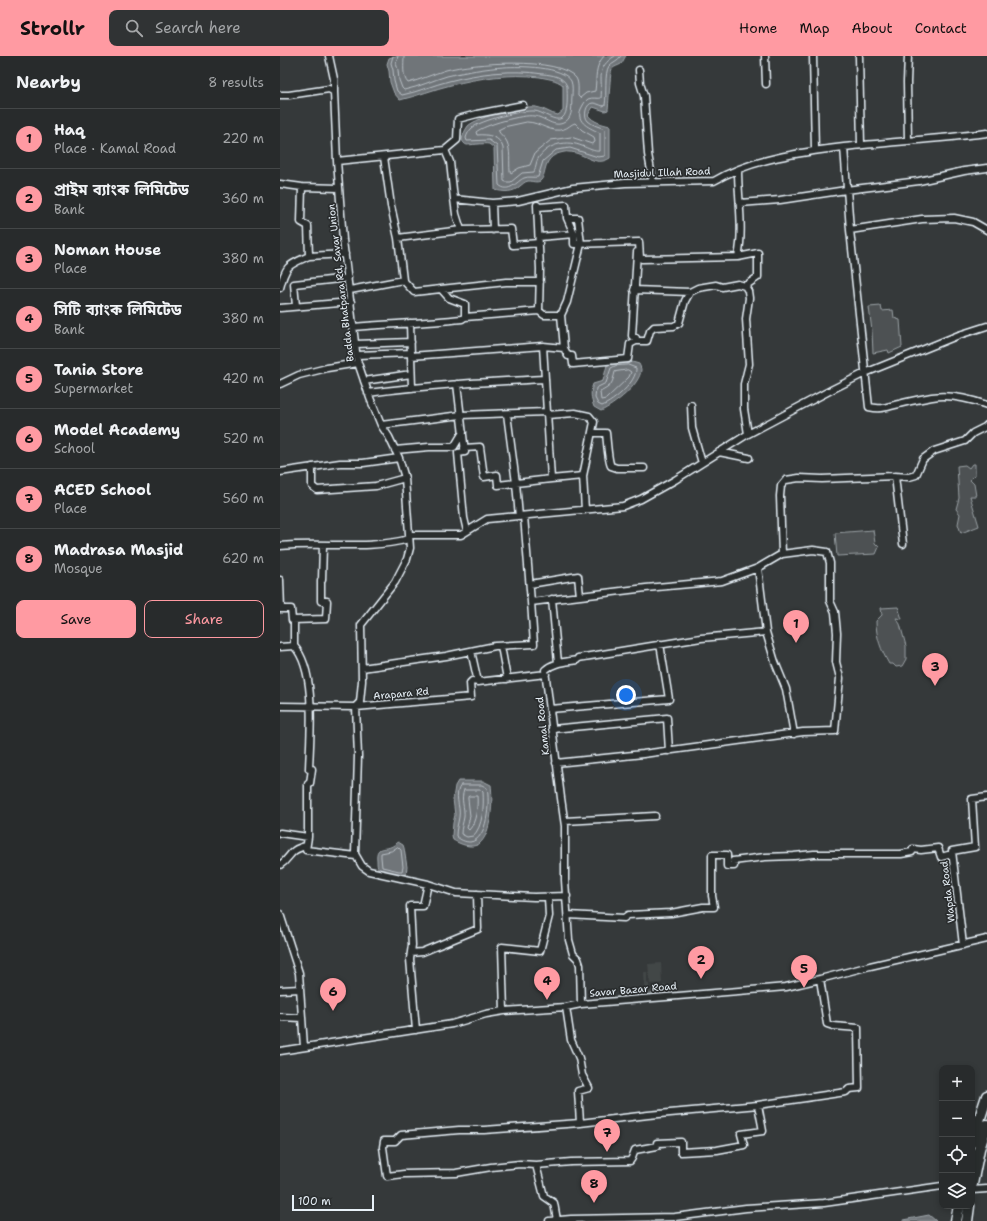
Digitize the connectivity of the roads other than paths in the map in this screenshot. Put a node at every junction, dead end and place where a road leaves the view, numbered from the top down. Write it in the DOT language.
graph roads {
  1 [pos="329,56"];
  2 [pos="765,56"];
  3 [pos="813,56"];
  4 [pos="859,56"];
  5 [pos="908,56"];
  6 [pos="639,70"];
  7 [pos="766,84"];
  8 [pos="334,92"];
  9 [pos="280,95"];
  10 [pos="523,105"];
  11 [pos="987,133"];
  12 [pos="908,141"];
  13 [pos="861,145"];
  14 [pos="844,147"];
  15 [pos="445,150"];
  16 [pos="815,150"];
  17 [pos="384,157"];
  18 [pos="337,161"];
  19 [pos="987,168"];
  20 [pos="738,170"];
  21 [pos="652,182"];
  22 [pos="280,184"];
  23 [pos="302,187"];
  24 [pos="339,188"];
  25 [pos="846,190"];
  26 [pos="454,199"];
  27 [pos="492,203"];
  28 [pos="740,203"];
  29 [pos="567,218"];
  30 [pos="461,230"];
  31 [pos="493,230"];
  32 [pos="850,230"];
  33 [pos="987,230"];
  34 [pos="574,234"];
  35 [pos="398,238"];
  36 [pos="539,240"];
  37 [pos="638,242"];
  38 [pos="581,244"];
  39 [pos="345,254"];
  40 [pos="309,256"];
  41 [pos="738,257"];
  42 [pos="348,278"];
  43 [pos="403,280"];
  44 [pos="540,282"];
  45 [pos="745,286"];
  46 [pos="280,288"];
  47 [pos="442,289"];
  48 [pos="350,290"];
  49 [pos="634,290"];
  50 [pos="690,292"];
  51 [pos="351,302"];
  52 [pos="296,306"];
  53 [pos="280,308"];
  54 [pos="539,311"];
  55 [pos="561,315"];
  56 [pos="465,317"];
  57 [pos="410,323"];
  58 [pos="987,326"];
  59 [pos="354,327"];
  60 [pos="636,341"];
  61 [pos="411,342"];
  62 [pos="356,344"];
  63 [pos="543,346"];
  64 [pos="564,348"];
  65 [pos="357,355"];
  66 [pos="411,355"];
  67 [pos="358,362"];
  68 [pos="865,373"];
  69 [pos="411,374"];
  70 [pos="545,379"];
  71 [pos="364,381"];
  72 [pos="280,384"];
  73 [pos="457,384"];
  74 [pos="412,388"];
  75 [pos="368,393"];
  76 [pos="691,405"];
  77 [pos="987,405"];
  78 [pos="507,414"];
  79 [pos="547,414"];
  80 [pos="461,415"];
  81 [pos="382,425"];
  82 [pos="987,425"];
  83 [pos="463,431"];
  84 [pos="592,433"];
  85 [pos="748,434"];
  86 [pos="464,448"];
  87 [pos="395,450"];
  88 [pos="719,452"];
  89 [pos="399,458"];
  90 [pos="749,458"];
  91 [pos="702,463"];
  92 [pos="312,467"];
  93 [pos="644,468"];
  94 [pos="280,472"];
  95 [pos="583,476"];
  96 [pos="895,476"];
  97 [pos="405,478"];
  98 [pos="551,479"];
  99 [pos="516,483"];
  100 [pos="585,510"];
  101 [pos="521,516"];
  102 [pos="467,531"];
  103 [pos="409,537"];
  104 [pos="903,544"];
  105 [pos="323,545"];
  106 [pos="280,546"];
  107 [pos="782,554"];
  108 [pos="758,568"];
  109 [pos="280,580"];
  110 [pos="530,584"];
  111 [pos="580,596"];
  112 [pos="552,599"];
  113 [pos="531,602"];
  114 [pos="281,609"];
  115 [pos="294,620"];
  116 [pos="766,632"];
  117 [pos="660,644"];
  118 [pos="294,646"];
  119 [pos="501,646"];
  120 [pos="280,647"];
  121 [pos="472,651"];
  122 [pos="558,663"];
  123 [pos="362,668"];
  124 [pos="546,674"];
  125 [pos="507,679"];
  126 [pos="478,682"];
  127 [pos="280,706"];
  128 [pos="310,706"];
  129 [pos="356,707"];
  130 [pos="550,709"];
  131 [pos="552,729"];
  132 [pos="794,734"];
  133 [pos="669,751"];
  134 [pos="556,763"];
  135 [pos="987,796"];
  136 [pos="655,816"];
  137 [pos="565,821"];
  138 [pos="280,833"];
  139 [pos="308,836"];
  140 [pos="306,846"];
  141 [pos="952,854"];
  142 [pos="356,856"];
  143 [pos="280,865"];
  144 [pos="428,884"];
  145 [pos="477,894"];
  146 [pos="567,896"];
  147 [pos="548,897"];
  148 [pos="280,914"];
  149 [pos="568,915"];
  150 [pos="987,939"];
  151 [pos="963,945"];
  152 [pos="411,953"];
  153 [pos="820,979"];
  154 [pos="300,989"];
  155 [pos="280,990"];
  156 [pos="581,1004"];
  157 [pos="566,1007"];
  158 [pos="504,1011"];
  159 [pos="280,1018"];
  160 [pos="302,1018"];
  161 [pos="416,1030"];
  162 [pos="304,1047"];
  163 [pos="280,1051"];
  164 [pos="987,1096"];
  165 [pos="758,1105"];
  166 [pos="580,1123"];
  167 [pos="986,1130"];
  168 [pos="974,1137"];
  169 [pos="536,1165"];
  170 [pos="974,1173"];
  171 [pos="939,1186"];
  172 [pos="987,1189"];
  173 [pos="975,1190"];
  174 [pos="958,1209"];
  175 [pos="969,1209"];
  176 [pos="557,1220"];
  177 [pos="602,1220"];
  178 [pos="549,1221"];
  179 [pos="956,1221"];
  180 [pos="967,1221"];
  1 -- 8 [label="street, Badda Bhatpara Rd, Savar Union"];
  2 -- 7 [label="street"];
  3 -- 16 [label="street"];
  4 -- 13 [label="street"];
  5 -- 12 [label="street"];
  6 -- 21 [label="street"];
  8 -- 9 [label="street"];
  8 -- 18 [label="street, Badda Bhatpara Rd, Savar Union"];
  10 -- 15 [label="street"];
  11 -- 12 [label="street, Masjidul Illah Road"];
  12 -- 13 [label="street, Masjidul Illah Road"];
  13 -- 14 [label="street, Masjidul Illah Road"];
  14 -- 16 [label="street, Masjidul Illah Road"];
  14 -- 25 [label="street"];
  15 -- 17 [label="street"];
  15 -- 26 [label="street"];
  16 -- 20 [label="street, Masjidul Illah Road"];
  17 -- 18 [label="street"];
  17 -- 35 [label="street"];
  18 -- 24 [label="street, Badda Bhatpara Rd, Savar Union"];
  19 -- 25 [label="street"];
  20 -- 21 [label="street, Masjidul Illah Road"];
  20 -- 28 [label="street"];
  21 -- 27 [label="street, Masjidul Illah Road"];
  22 -- 23 [label="street"];
  23 -- 24 [label="street"];
  23 -- 40 [label="street"];
  24 -- 39 [label="street, Badda Bhatpara Rd, Savar Union"];
  25 -- 28 [label="street"];
  25 -- 32 [label="street"];
  26 -- 27 [label="street, Masjidul Illah Road"];
  26 -- 30 [label="street"];
  27 -- 31 [label="street"];
  28 -- 41 [label="street"];
  29 -- 34 [label="street"];
  29 -- 36 [label="street"];
  29 -- 38 [label="street"];
  30 -- 31 [label="street"];
  30 -- 35 [label="street"];
  31 -- 36 [label="street"];
  32 -- 33 [label="street"];
  32 -- 68 [label="street"];
  34 -- 36 [label="street"];
  34 -- 38 [label="street"];
  35 -- 43 [label="street"];
  36 -- 44 [label="street"];
  37 -- 38 [label="street"];
  37 -- 41 [label="street"];
  37 -- 49 [label="street"];
  38 -- 55 [label="street"];
  39 -- 40 [label="street"];
  39 -- 42 [label="street, Badda Bhatpara Rd, Savar Union"];
  40 -- 46 [label="street"];
  41 -- 45 [label="street"];
  42 -- 48 [label="street, Badda Bhatpara Rd, Savar Union"];
  42 -- 52 [label="street"];
  43 -- 47 [label="street"];
  43 -- 48 [label="street"];
  44 -- 47 [label="street"];
  44 -- 54 [label="street"];
  45 -- 50 [label="street"];
  45 -- 85 [label="street"];
  47 -- 56 [label="street"];
  48 -- 51 [label="street, Badda Bhatpara Rd, Savar Union"];
  49 -- 50 [label="street"];
  49 -- 60 [label="street"];
  50 -- 60 [label="street"];
  51 -- 52 [label="street"];
  51 -- 59 [label="street, Badda Bhatpara Rd, Savar Union"];
  52 -- 53 [label="street"];
  54 -- 55 [label="street"];
  54 -- 56 [label="street"];
  55 -- 64 [label="street"];
  56 -- 57 [label="street"];
  57 -- 59 [label="street"];
  57 -- 61 [label="street"];
  58 -- 68 [label="street"];
  59 -- 62 [label="street, Badda Bhatpara Rd, Savar Union"];
  60 -- 64 [label="street"];
  61 -- 62 [label="street"];
  61 -- 66 [label="street"];
  62 -- 65 [label="street, Badda Bhatpara Rd, Savar Union"];
  63 -- 64 [label="street"];
  63 -- 66 [label="street"];
  63 -- 70 [label="street"];
  65 -- 66 [label="street"];
  65 -- 67 [label="street, Badda Bhatpara Rd, Savar Union"];
  66 -- 69 [label="street"];
  67 -- 71 [label="street, Badda Bhatpara Rd, Savar Union"];
  67 -- 72 [label="street"];
  68 -- 77 [label="street"];
  68 -- 85 [label="street"];
  69 -- 71 [label="street"];
  69 -- 74 [label="street"];
  70 -- 73 [label="street"];
  70 -- 79 [label="street"];
  71 -- 75 [label="street, Badda Bhatpara Rd, Savar Union"];
  73 -- 74 [label="street"];
  73 -- 80 [label="street"];
  74 -- 75 [label="street"];
  75 -- 81 [label="street, Badda Bhatpara Rd, Savar Union"];
  76 -- 91 [label="street"];
  78 -- 79 [label="street"];
  78 -- 80 [label="street"];
  78 -- 99 [label="street"];
  79 -- 84 [label="street"];
  79 -- 98 [label="street"];
  80 -- 81 [label="street"];
  80 -- 83 [label="street"];
  81 -- 87 [label="street, Badda Bhatpara Rd, Savar Union"];
  82 -- 96 [label="street"];
  83 -- 86 [label="street"];
  83 -- 87 [label="street"];
  84 -- 93 [label="street"];
  84 -- 95 [label="street"];
  85 -- 88 [label="street"];
  86 -- 99 [label="street"];
  86 -- 102 [label="street"];
  87 -- 89 [label="street, Badda Bhatpara Rd, Savar Union"];
  88 -- 90 [label="street"];
  88 -- 91 [label="street"];
  89 -- 92 [label="street"];
  89 -- 97 [label="street, Badda Bhatpara Rd, Savar Union"];
  91 -- 100 [label="street"];
  92 -- 94 [label="street"];
  92 -- 97 [label="street"];
  95 -- 98 [label="street"];
  95 -- 100 [label="street"];
  96 -- 104 [label="street"];
  96 -- 107 [label="street"];
  97 -- 103 [label="street, Badda Bhatpara Rd, Savar Union"];
  98 -- 99 [label="street"];
  99 -- 101 [label="street"];
  100 -- 101 [label="street"];
  101 -- 102 [label="street"];
  101 -- 110 [label="street"];
  102 -- 103 [label="street"];
  103 -- 105 [label="street"];
  103 -- 123 [label="street, Badda Bhatpara Rd, Savar Union"];
  105 -- 106 [label="street"];
  105 -- 115 [label="street"];
  107 -- 108 [label="street"];
  107 -- 132 [label="street"];
  108 -- 111 [label="street"];
  108 -- 116 [label="street"];
  109 -- 114 [label="street"];
  110 -- 111 [label="street"];
  110 -- 113 [label="street"];
  111 -- 112 [label="street"];
  112 -- 113 [label="street"];
  112 -- 122 [label="street"];
  113 -- 119 [label="street"];
  114 -- 115 [label="street"];
  115 -- 118 [label="street"];
  116 -- 117 [label="street"];
  116 -- 132 [label="street"];
  117 -- 122 [label="street"];
  117 -- 130 [label="street"];
  118 -- 120 [label="street"];
  118 -- 128 [label="street"];
  119 -- 121 [label="street"];
  119 -- 125 [label="street"];
  121 -- 123 [label="street"];
  121 -- 126 [label="street"];
  122 -- 124 [label="street"];
  123 -- 129 [label="street, Badda Bhatpara Rd, Savar Union"];
  124 -- 125 [label="street"];
  124 -- 130 [label="street, Kamal Road"];
  125 -- 126 [label="street"];
  126 -- 129 [label="street, Arapara Rd"];
  127 -- 128 [label="street, Arapara Rd"];
  128 -- 129 [label="street, Arapara Rd"];
  128 -- 139 [label="street"];
  129 -- 142 [label="street, Badda Bhatpara Rd, Savar Union"];
  130 -- 131 [label="street, Kamal Road"];
  131 -- 133 [label="street"];
  131 -- 134 [label="street, Kamal Road"];
  132 -- 133 [label="street"];
  133 -- 134 [label="street"];
  134 -- 137 [label="street, Kamal Road"];
  135 -- 141 [label="street, Wapda Road"];
  136 -- 137 [label="street"];
  137 -- 146 [label="street, Kamal Road"];
  138 -- 139 [label="street"];
  139 -- 140 [label="street"];
  140 -- 142 [label="street"];
  140 -- 143 [label="street"];
  141 -- 149 [label="street"];
  141 -- 151 [label="street, Wapda Road"];
  142 -- 144 [label="street"];
  144 -- 145 [label="street"];
  144 -- 152 [label="street"];
  145 -- 147 [label="street"];
  145 -- 152 [label="street"];
  146 -- 147 [label="street"];
  146 -- 149 [label="street, Kamal Road"];
  147 -- 158 [label="street"];
  148 -- 154 [label="street"];
  149 -- 156 [label="street, Kamal Road"];
  150 -- 151 [label="street, Savar Bazar Road"];
  151 -- 153 [label="street, Savar Bazar Road"];
  152 -- 161 [label="street"];
  153 -- 156 [label="street, Savar Bazar Road"];
  153 -- 165 [label="street"];
  154 -- 155 [label="street"];
  154 -- 160 [label="street"];
  156 -- 157 [label="street, Savar Bazar Road"];
  157 -- 158 [label="street, Savar Bazar Road"];
  157 -- 166 [label="street"];
  158 -- 161 [label="street, Savar Bazar Road"];
  159 -- 160 [label="street"];
  160 -- 162 [label="street"];
  161 -- 162 [label="street, Savar Bazar Road"];
  162 -- 163 [label="street, Savar Bazar Road"];
  164 -- 168 [label="highway"];
  165 -- 166 [label="street"];
  165 -- 169 [label="street"];
  166 -- 169 [label="street"];
  167 -- 170 [label="highway"];
  169 -- 176 [label="street"];
  171 -- 177 [label="street"];
  172 -- 173 [label="street"];
  174 -- 179 [label="highway"];
  175 -- 180 [label="highway"];
  176 -- 177 [label="street"];
  176 -- 178 [label="street"];
}
